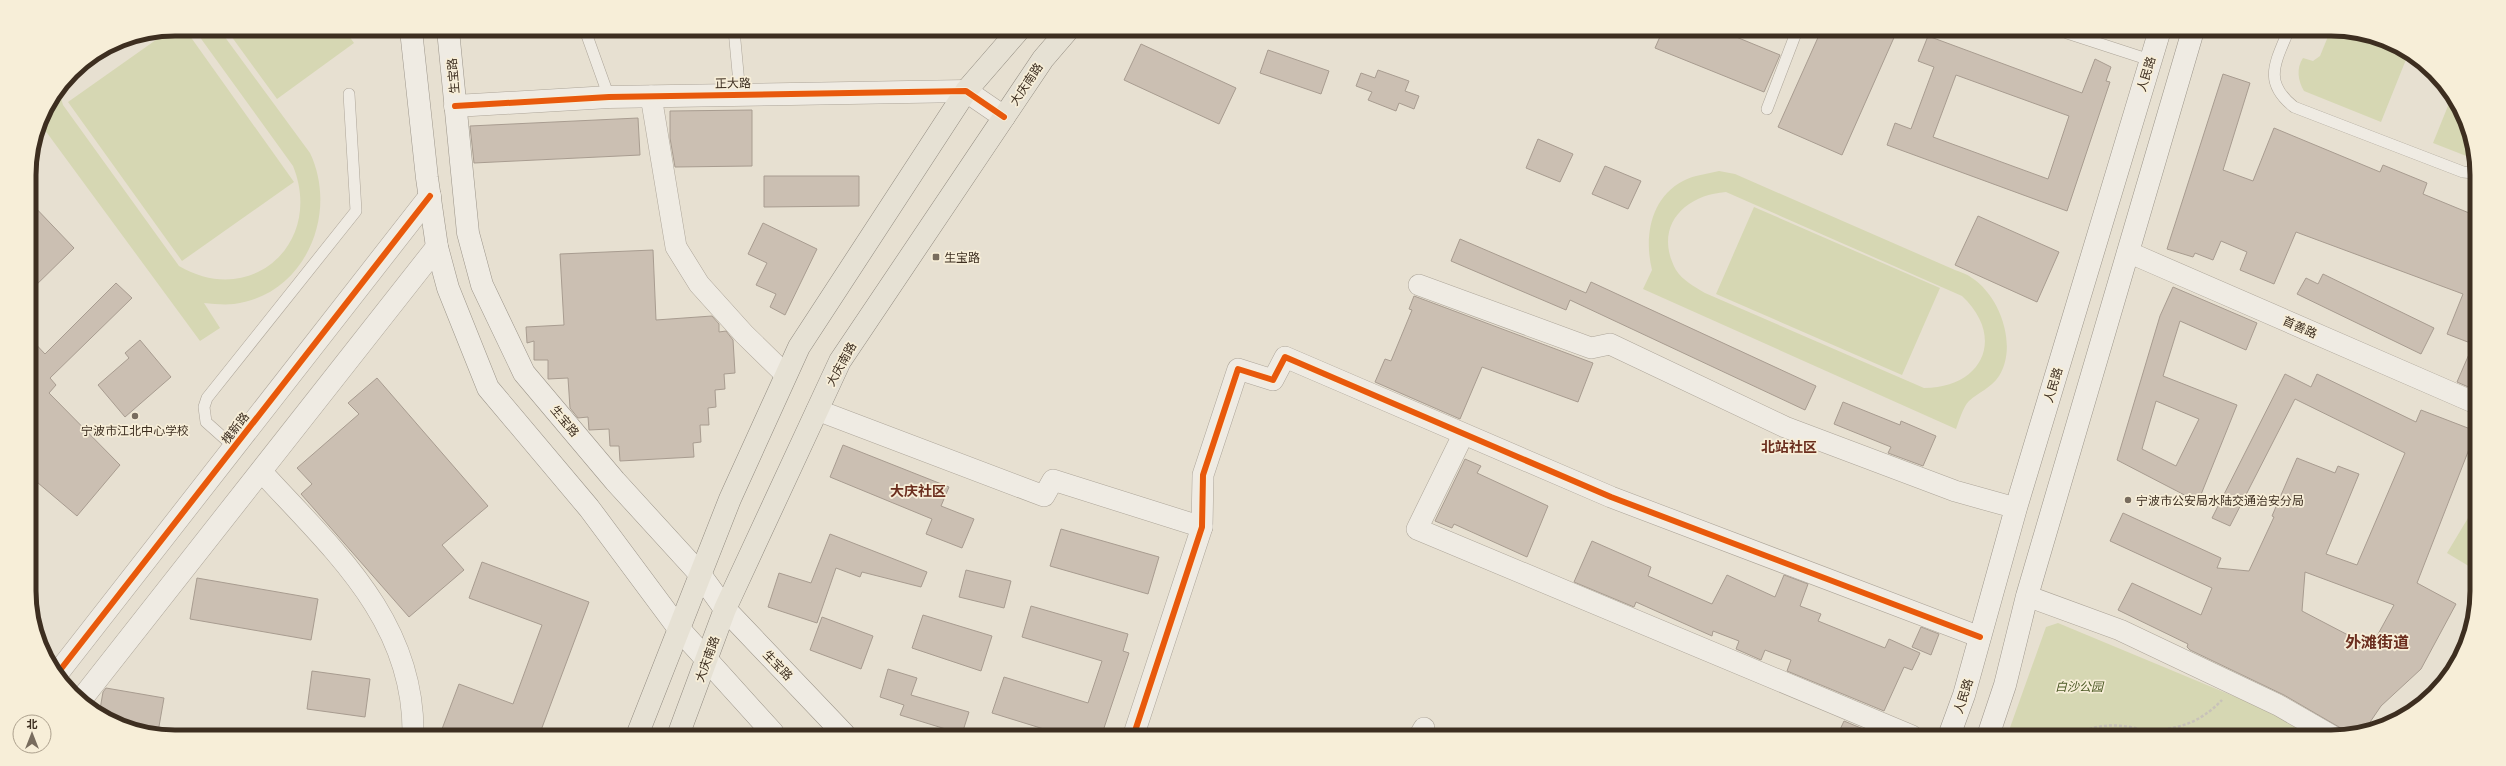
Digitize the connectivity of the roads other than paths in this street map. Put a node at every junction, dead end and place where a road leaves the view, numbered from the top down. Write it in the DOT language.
graph roads {
  1 [pos="412,36"];
  2 [pos="449,36"];
  3 [pos="587,36"];
  4 [pos="735,36"];
  5 [pos="1014,36"];
  6 [pos="1063,36"];
  7 [pos="1795,36"];
  8 [pos="2076,36"];
  9 [pos="2157,36"];
  10 [pos="2191,36"];
  11 [pos="2286,36"];
  12 [pos="2150,60"];
  13 [pos="966,90"];
  14 [pos="349,94"];
  15 [pos="740,94"];
  16 [pos="651,96"];
  17 [pos="609,97"];
  18 [pos="455,106"];
  19 [pos="1767,109"];
  20 [pos="1004,117"];
  21 [pos="2470,173"];
  22 [pos="430,196"];
  23 [pos="437,247"];
  24 [pos="2128,252"];
  25 [pos="1419,285"];
  26 [pos="786,375"];
  27 [pos="2470,401"];
  28 [pos="817,410"];
  29 [pos="1463,435"];
  30 [pos="234,447"];
  31 [pos="261,470"];
  32 [pos="2016,508"];
  33 [pos="1202,528"];
  34 [pos="699,573"];
  35 [pos="2027,596"];
  36 [pos="725,609"];
  37 [pos="679,629"];
  38 [pos="1980,636"];
  39 [pos="706,662"];
  40 [pos="60,670"];
  41 [pos="84,696"];
  42 [pos="413,730"];
  43 [pos="639,730"];
  44 [pos="680,730"];
  45 [pos="770,730"];
  46 [pos="840,730"];
  47 [pos="1135,730"];
  48 [pos="1898,730"];
  49 [pos="1951,730"];
  50 [pos="1990,730"];
  51 [pos="2322,730"];
  1 -- 22 [label="main road"];
  2 -- 18 [label="main road, 生宝路"];
  3 -- 17 [label="lane"];
  4 -- 15 [label="lane"];
  5 -- 13 [label="main road"];
  6 -- 20 [label="main road, 大庆南路"];
  7 -- 19 [label="lane"];
  8 -- 12 [label="lane"];
  9 -- 12 [label="main road, 人民路"];
  10 -- 24 [label="main road"];
  11 -- 21 [label="lane"];
  12 -- 32 [label="main road, 人民路"];
  13 -- 15 [label="main road, 正大路"];
  13 -- 20 [label="main road"];
  13 -- 26 [label="main road"];
  14 -- 30 [label="lane"];
  15 -- 16 [label="main road, 正大路"];
  16 -- 17 [label="main road, 正大路"];
  16 -- 26 [label="street"];
  17 -- 18 [label="main road, 正大路"];
  18 -- 34 [label="main road, 生宝路"];
  20 -- 28 [label="main road, 大庆南路"];
  22 -- 23 [label="main road"];
  22 -- 30 [label="main road, 槐新路"];
  23 -- 31 [label="main road"];
  23 -- 37 [label="main road"];
  24 -- 27 [label="street, 首善路"];
  24 -- 35 [label="main road"];
  25 -- 32 [label="street"];
  26 -- 34 [label="main road"];
  28 -- 33 [label="street"];
  28 -- 36 [label="main road, 大庆南路"];
  29 -- 33 [label="street"];
  29 -- 38 [label="street"];
  29 -- 48 [label="street"];
  30 -- 40 [label="main road, 槐新路"];
  31 -- 41 [label="main road"];
  31 -- 42 [label="street"];
  32 -- 38 [label="main road, 人民路"];
  33 -- 47 [label="street"];
  34 -- 36 [label="main road, 生宝路"];
  34 -- 37 [label="main road"];
  35 -- 50 [label="main road"];
  35 -- 51 [label="street"];
  36 -- 39 [label="main road, 大庆南路"];
  36 -- 46 [label="main road, 生宝路"];
  37 -- 39 [label="main road"];
  37 -- 43 [label="main road"];
  38 -- 49 [label="main road, 人民路"];
  39 -- 44 [label="main road, 大庆南路"];
  39 -- 45 [label="main road"];
}
